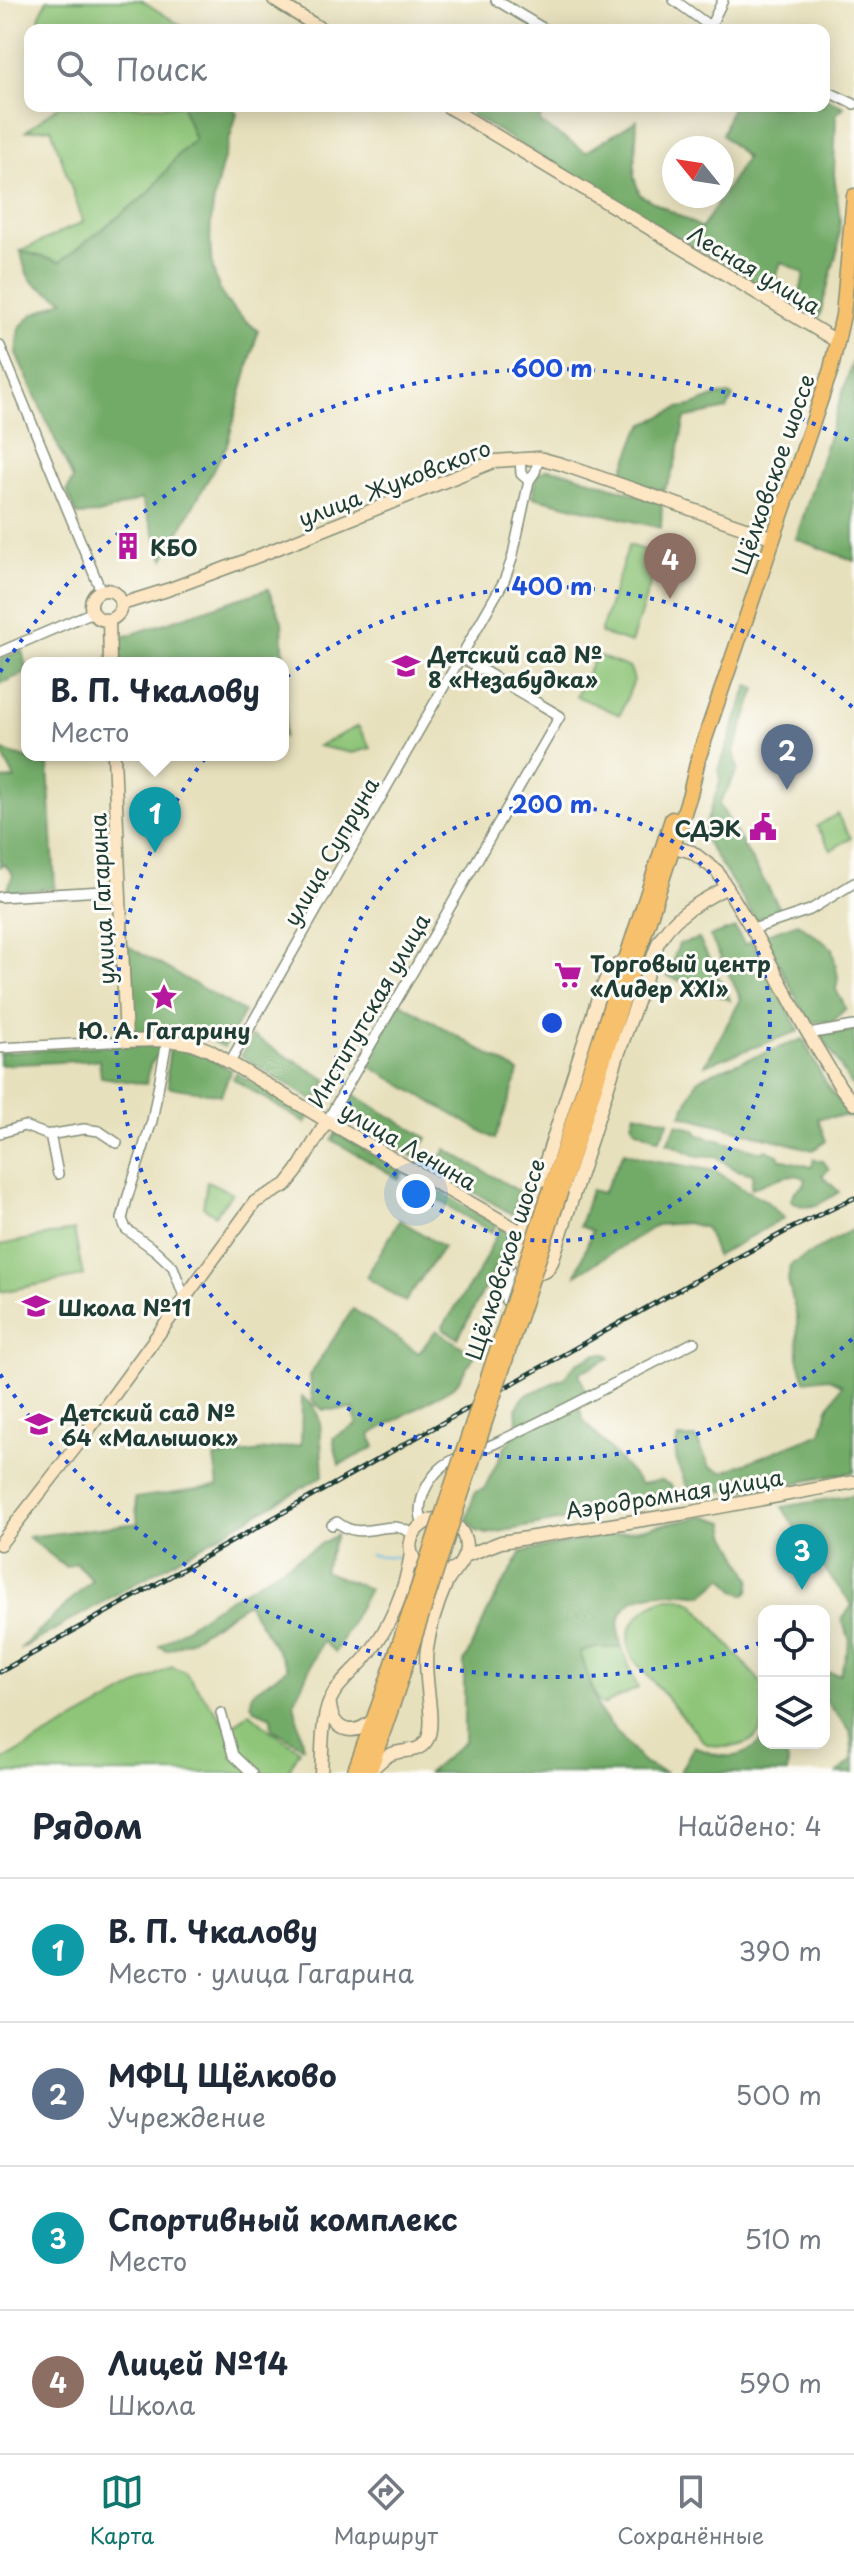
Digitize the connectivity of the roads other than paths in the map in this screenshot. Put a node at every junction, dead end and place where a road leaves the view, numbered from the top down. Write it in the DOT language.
graph roads {
  1 [pos="274,0"];
  2 [pos="496,0"];
  3 [pos="674,0"];
  4 [pos="723,0"];
  5 [pos="313,24"];
  6 [pos="536,24"];
  7 [pos="702,24"];
  8 [pos="708,24"];
  9 [pos="830,93"];
  10 [pos="854,104"];
  11 [pos="457,112"];
  12 [pos="854,196"];
  13 [pos="838,342"];
  14 [pos="0,346"];
  15 [pos="520,458"];
  16 [pos="539,458"];
  17 [pos="529,481"];
  18 [pos="774,538"];
  19 [pos="101,591"];
  20 [pos="122,604"];
  21 [pos="93,612"];
  22 [pos="109,620"];
  23 [pos="0,652"];
  24 [pos="110,657"];
  25 [pos="462,658"];
  26 [pos="698,759"];
  27 [pos="114,761"];
  28 [pos="681,822"];
  29 [pos="668,846"];
  30 [pos="696,854"];
  31 [pos="666,868"];
  32 [pos="854,883"];
  33 [pos="120,890"];
  34 [pos="718,892"];
  35 [pos="0,897"];
  36 [pos="753,929"];
  37 [pos="625,960"];
  38 [pos="854,1026"];
  39 [pos="808,1034"];
  40 [pos="126,1041"];
  41 [pos="167,1041"];
  42 [pos="0,1048"];
  43 [pos="230,1062"];
  44 [pos="854,1104"];
  45 [pos="327,1121"];
  46 [pos="0,1133"];
  47 [pos="50,1134"];
  48 [pos="117,1143"];
  49 [pos="58,1174"];
  50 [pos="556,1189"];
  51 [pos="523,1233"];
  52 [pos="522,1266"];
  53 [pos="185,1299"];
  54 [pos="506,1301"];
  55 [pos="694,1342"];
  56 [pos="854,1482"];
  57 [pos="423,1523"];
  58 [pos="332,1525"];
  59 [pos="460,1530"];
  60 [pos="414,1534"];
  61 [pos="501,1542"];
  62 [pos="0,1544"];
  63 [pos="411,1552"];
  64 [pos="465,1556"];
  65 [pos="455,1569"];
  66 [pos="428,1572"];
  67 [pos="407,1581"];
  68 [pos="440,1601"];
  69 [pos="330,1701"];
  70 [pos="221,1713"];
  71 [pos="381,1720"];
  72 [pos="400,1751"];
  73 [pos="370,1772"];
  74 [pos="252,1773"];
  75 [pos="321,1773"];
  76 [pos="354,1773"];
  1 -- 5 [label="street"];
  2 -- 6 [label="street"];
  3 -- 7 [label="street"];
  4 -- 8 [label="street"];
  9 -- 10 [label="street"];
  11 -- 13 [label="street, Лесная улица"];
  12 -- 13 [label="main road, Щёлковское шоссе"];
  13 -- 18 [label="main road, Щёлковское шоссе"];
  14 -- 19 [label="street"];
  15 -- 16 [label="street, улица Жуковского"];
  15 -- 17 [label="street"];
  15 -- 20 [label="street, улица Жуковского"];
  16 -- 17 [label="street"];
  16 -- 18 [label="street, улица Жуковского"];
  17 -- 25 [label="street"];
  18 -- 26 [label="main road, Щёлковское шоссе"];
  19 -- 20 [label="street"];
  19 -- 21 [label="street"];
  20 -- 22 [label="street"];
  21 -- 22 [label="street"];
  21 -- 23 [label="street"];
  22 -- 24 [label="street"];
  25 -- 43 [label="street, улица Супруна"];
  25 -- 45 [label="street, Институтская улица"];
  26 -- 28 [label="main road, Щёлковское шоссе"];
  26 -- 29 [label="main road, Щёлковское шоссе"];
  27 -- 33 [label="street, улица Гагарина"];
  28 -- 29 [label="main road, Щёлковское шоссе"];
  28 -- 30 [label="street"];
  29 -- 30 [label="street"];
  29 -- 31 [label="main road, Щёлковское шоссе"];
  29 -- 37 [label="main road, Щёлковское шоссе"];
  30 -- 31 [label="street"];
  30 -- 34 [label="street"];
  31 -- 50 [label="main road, Щёлковское шоссе"];
  32 -- 36 [label="street"];
  33 -- 35 [label="street"];
  33 -- 40 [label="street, улица Гагарина"];
  34 -- 36 [label="street"];
  34 -- 36 [label="street"];
  34 -- 52 [label="street"];
  36 -- 39 [label="street"];
  37 -- 50 [label="main road, Щёлковское шоссе"];
  37 -- 51 [label="street"];
  38 -- 39 [label="street"];
  39 -- 44 [label="street"];
  40 -- 41 [label="street, улица Ленина"];
  40 -- 42 [label="street, улица Ленина"];
  41 -- 43 [label="street, улица Ленина"];
  41 -- 53 [label="street"];
  43 -- 45 [label="street, улица Ленина"];
  45 -- 51 [label="street, улица Ленина"];
  45 -- 53 [label="street, Институтская улица"];
  46 -- 47 [label="street"];
  47 -- 48 [label="street"];
  47 -- 49 [label="street"];
  50 -- 71 [label="main road, Щёлковское шоссе, bridge"];
  51 -- 52 [label="street"];
  52 -- 54 [label="street"];
  53 -- 62 [label="street, Институтская улица"];
  55 -- 57 [label="street"];
  56 -- 61 [label="street, Аэродромная улица"];
  57 -- 59 [label="street"];
  57 -- 60 [label="street"];
  58 -- 60 [label="street"];
  59 -- 61 [label="street"];
  59 -- 64 [label="street"];
  60 -- 63 [label="street"];
  61 -- 64 [label="street"];
  63 -- 66 [label="street"];
  63 -- 67 [label="street"];
  64 -- 65 [label="street"];
  65 -- 66 [label="street"];
  65 -- 68 [label="street"];
  66 -- 67 [label="street"];
  66 -- 68 [label="street"];
  67 -- 69 [label="street"];
  68 -- 72 [label="street"];
  69 -- 71 [label="street"];
  69 -- 75 [label="street"];
  70 -- 74 [label="street"];
  71 -- 72 [label="street"];
  71 -- 73 [label="main road, Щёлковское шоссе"];
  71 -- 76 [label="main road, Щёлковское шоссе"];
  72 -- 73 [label="street"];
}
